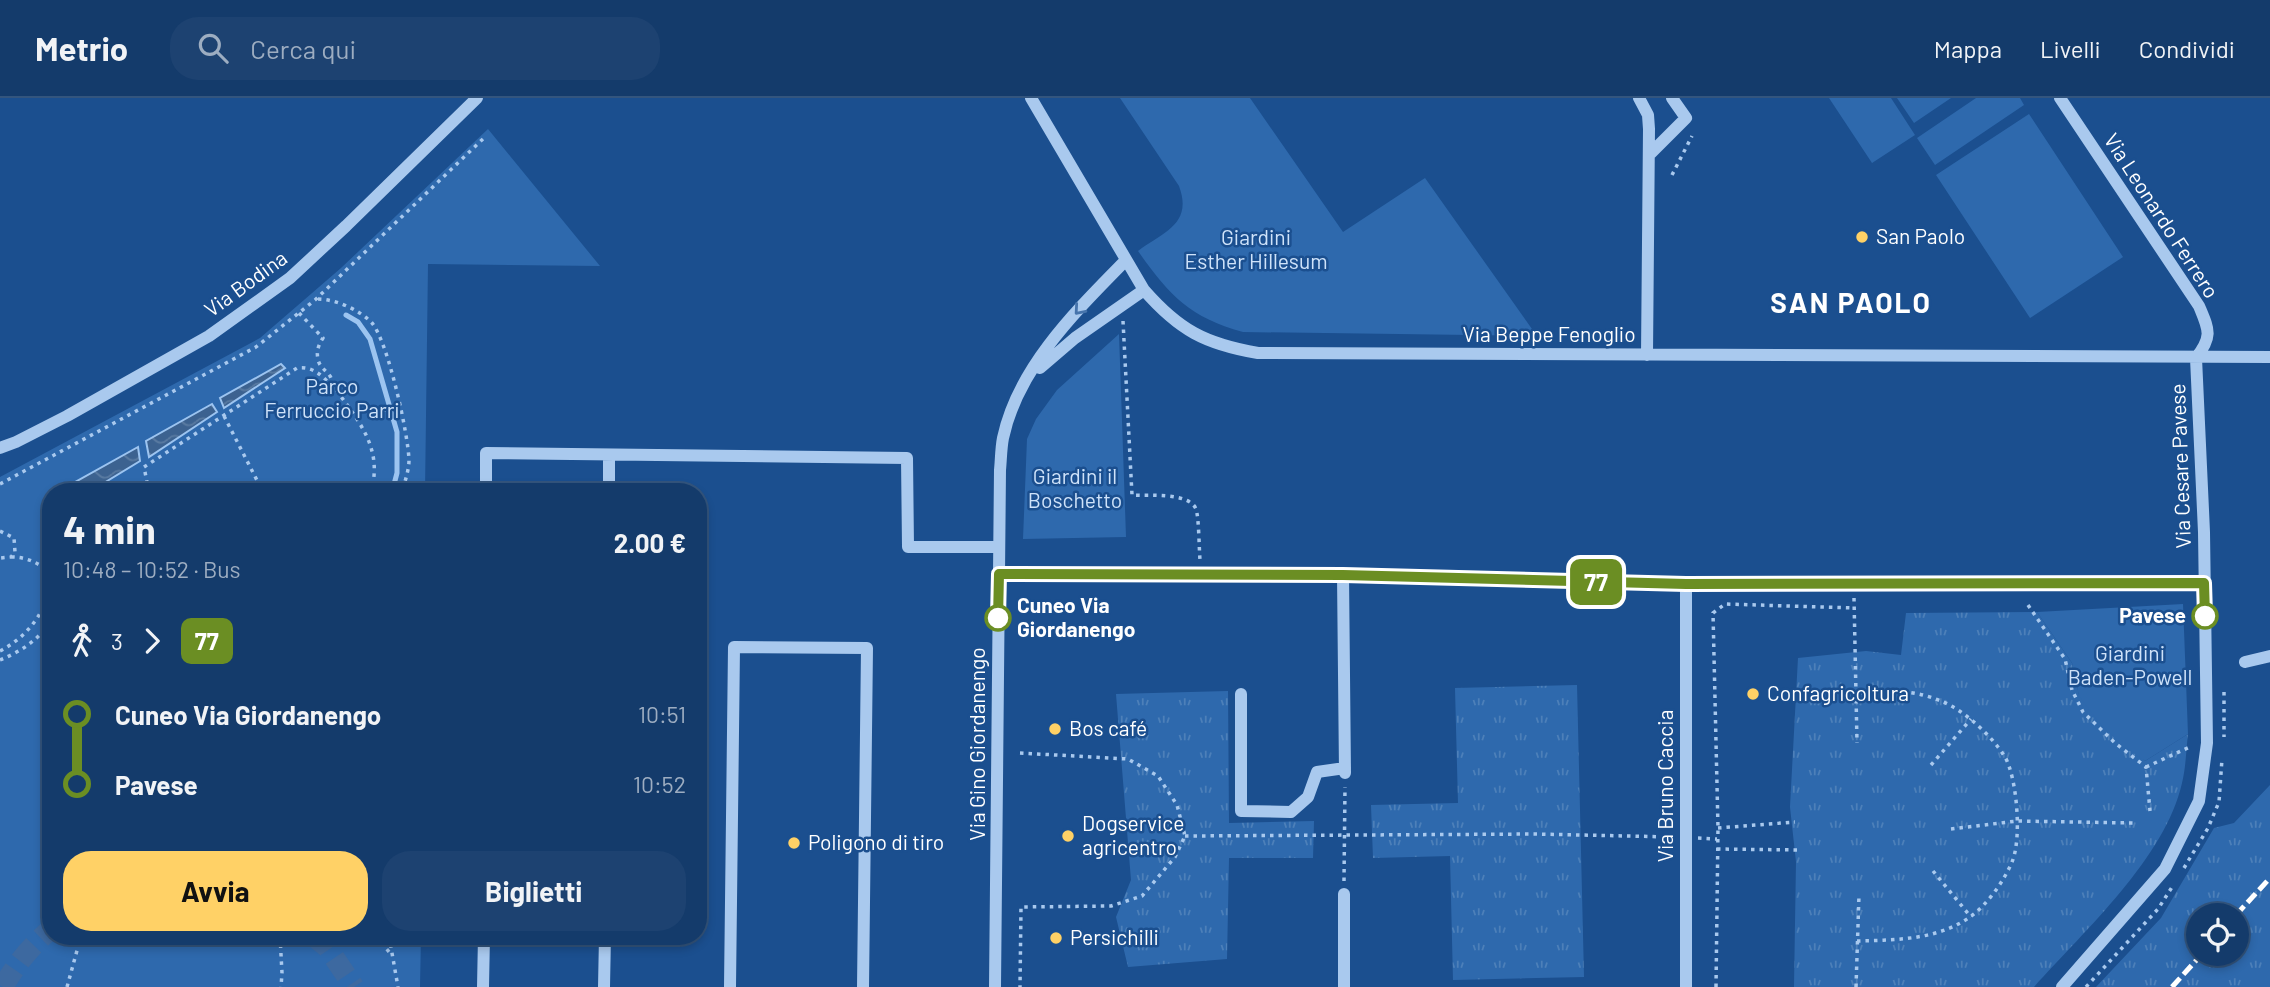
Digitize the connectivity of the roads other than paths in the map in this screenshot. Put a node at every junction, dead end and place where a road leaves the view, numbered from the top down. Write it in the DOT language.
graph roads {
  1 [pos="477,98"];
  2 [pos="1031,98"];
  3 [pos="1639,98"];
  4 [pos="1672,98"];
  5 [pos="2060,98"];
  6 [pos="1650,154"];
  7 [pos="1126,260"];
  8 [pos="1144,290"];
  9 [pos="1647,355"];
  10 [pos="2270,357"];
  11 [pos="2196,358"];
  12 [pos="1027,379"];
  13 [pos="0,447"];
  14 [pos="609,455"];
  15 [pos="486,483"];
  16 [pos="609,483"];
  17 [pos="999,547"];
  18 [pos="999,574"];
  19 [pos="1343,575"];
  20 [pos="2204,583"];
  21 [pos="1686,584"];
  22 [pos="2270,656"];
  23 [pos="2245,662"];
  24 [pos="1241,694"];
  25 [pos="1344,894"];
  26 [pos="484,945"];
  27 [pos="605,945"];
  28 [pos="483,987"];
  29 [pos="604,987"];
  30 [pos="730,987"];
  31 [pos="863,987"];
  32 [pos="995,987"];
  33 [pos="1345,987"];
  34 [pos="1686,987"];
  35 [pos="2062,987"];
  1 -- 13 [label="street, Via Bodina"];
  2 -- 7 [label="street, Via Beppe Fenoglio"];
  3 -- 6 [label="street"];
  4 -- 6 [label="street"];
  5 -- 11 [label="street, Via Leonardo Ferrero"];
  6 -- 9 [label="street"];
  7 -- 8 [label="street, Via Beppe Fenoglio"];
  7 -- 12 [label="street, Via Gino Giordanengo, one-way"];
  8 -- 9 [label="street, Via Beppe Fenoglio"];
  8 -- 12 [label="street, Via Gino Giordanengo"];
  9 -- 11 [label="street, Via Beppe Fenoglio"];
  10 -- 11 [label="street, Via Beppe Fenoglio"];
  11 -- 20 [label="street, Via Cesare Pavese"];
  12 -- 17 [label="street, Via Gino Giordanengo"];
  14 -- 15 [label="street"];
  14 -- 16 [label="street"];
  14 -- 17 [label="street"];
  17 -- 18 [label="street, Via Gino Giordanengo"];
  18 -- 19 [label="street"];
  18 -- 32 [label="street, Via Gino Giordanengo"];
  19 -- 21 [label="street"];
  19 -- 24 [label="street"];
  20 -- 21 [label="street"];
  20 -- 35 [label="street, Via Cesare Pavese"];
  21 -- 34 [label="street, Via Bruno Caccia"];
  22 -- 23 [label="street"];
  25 -- 33 [label="street"];
  26 -- 28 [label="street"];
  27 -- 29 [label="street"];
  30 -- 31 [label="street"];
}
